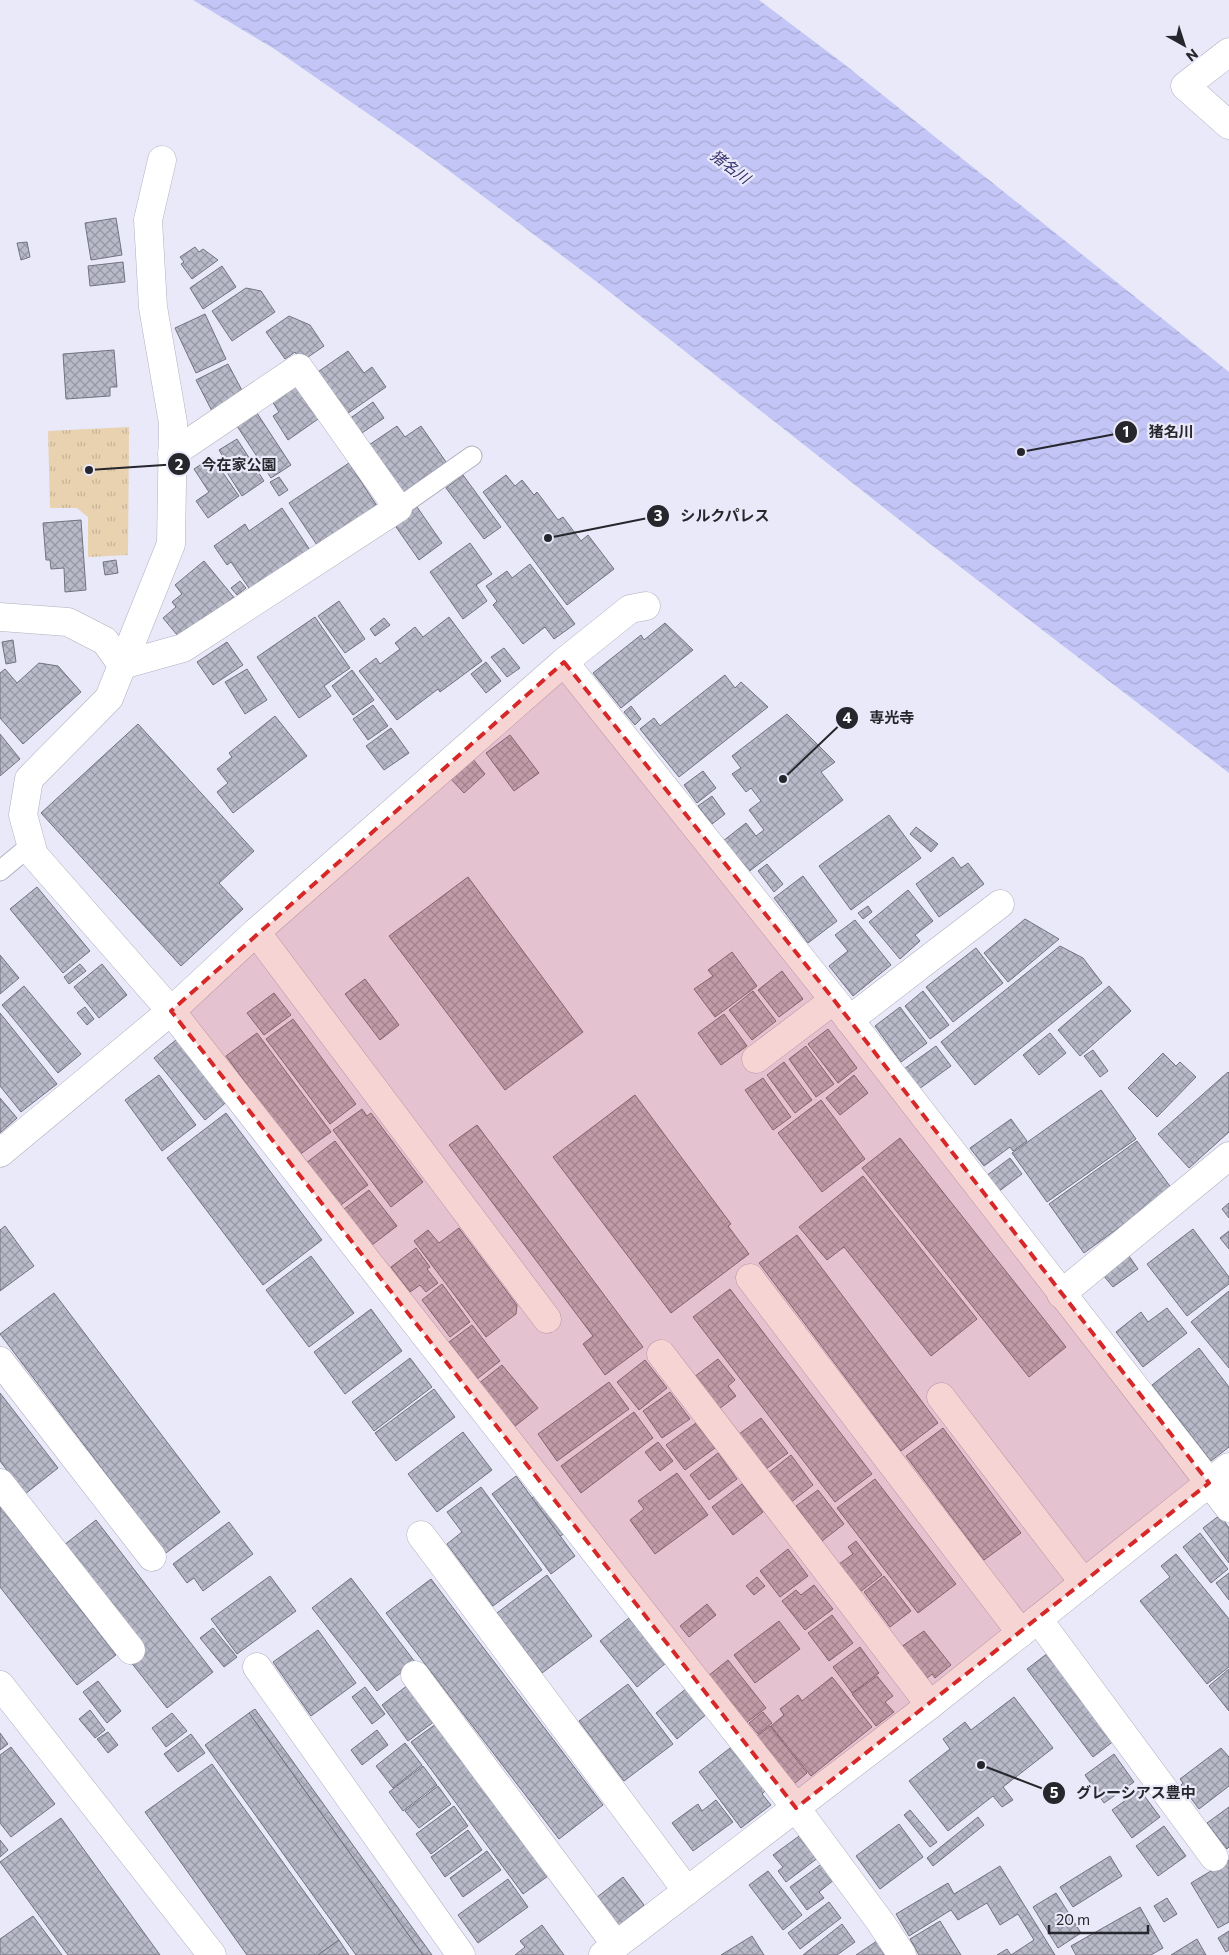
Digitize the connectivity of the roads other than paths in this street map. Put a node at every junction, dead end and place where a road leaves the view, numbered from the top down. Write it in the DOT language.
graph roads {
  1 [pos="1229,52"];
  2 [pos="1229,125"];
  3 [pos="162,160"];
  4 [pos="172,454"];
  5 [pos="472,456"];
  6 [pos="398,508"];
  7 [pos="646,606"];
  8 [pos="0,617"];
  9 [pos="564,662"];
  10 [pos="122,665"];
  11 [pos="31,845"];
  12 [pos="0,871"];
  13 [pos="1000,904"];
  14 [pos="256,932"];
  15 [pos="841,1010"];
  16 [pos="171,1011"];
  17 [pos="756,1059"];
  18 [pos="0,1153"];
  19 [pos="1229,1156"];
  20 [pos="750,1278"];
  21 [pos="1062,1294"];
  22 [pos="547,1319"];
  23 [pos="661,1354"];
  24 [pos="0,1361"];
  25 [pos="940,1397"];
  26 [pos="1219,1475"];
  27 [pos="0,1483"];
  28 [pos="1229,1508"];
  29 [pos="421,1535"];
  30 [pos="152,1557"];
  31 [pos="1084,1583"];
  32 [pos="1029,1626"];
  33 [pos="131,1650"];
  34 [pos="258,1667"];
  35 [pos="415,1675"];
  36 [pos="0,1684"];
  37 [pos="930,1705"];
  38 [pos="796,1808"];
  39 [pos="1214,1857"];
  40 [pos="687,1891"];
  41 [pos="609,1950"];
  42 [pos="212,1955"];
  43 [pos="461,1955"];
  44 [pos="902,1955"];
  1 -- 2 [label="street"];
  3 -- 4 [label="street"];
  4 -- 6 [label="street"];
  4 -- 10 [label="street"];
  5 -- 6 [label="lane"];
  6 -- 10 [label="street"];
  7 -- 9 [label="street"];
  8 -- 10 [label="street"];
  9 -- 14 [label="street"];
  9 -- 15 [label="street"];
  10 -- 11 [label="street"];
  11 -- 12 [label="lane"];
  11 -- 16 [label="street"];
  13 -- 15 [label="street"];
  14 -- 16 [label="street"];
  14 -- 22 [label="street"];
  15 -- 17 [label="street"];
  15 -- 21 [label="street"];
  16 -- 18 [label="street"];
  16 -- 38 [label="street"];
  19 -- 21 [label="street"];
  20 -- 32 [label="street"];
  21 -- 26 [label="street"];
  23 -- 37 [label="street"];
  24 -- 30 [label="street"];
  25 -- 31 [label="street"];
  26 -- 28 [label="street"];
  26 -- 31 [label="street"];
  27 -- 33 [label="street"];
  29 -- 40 [label="street"];
  31 -- 32 [label="street"];
  32 -- 37 [label="street"];
  32 -- 39 [label="street"];
  34 -- 43 [label="street"];
  35 -- 41 [label="street"];
  36 -- 42 [label="street"];
  37 -- 38 [label="street"];
  38 -- 40 [label="street"];
  38 -- 44 [label="street"];
  40 -- 41 [label="street"];
}
